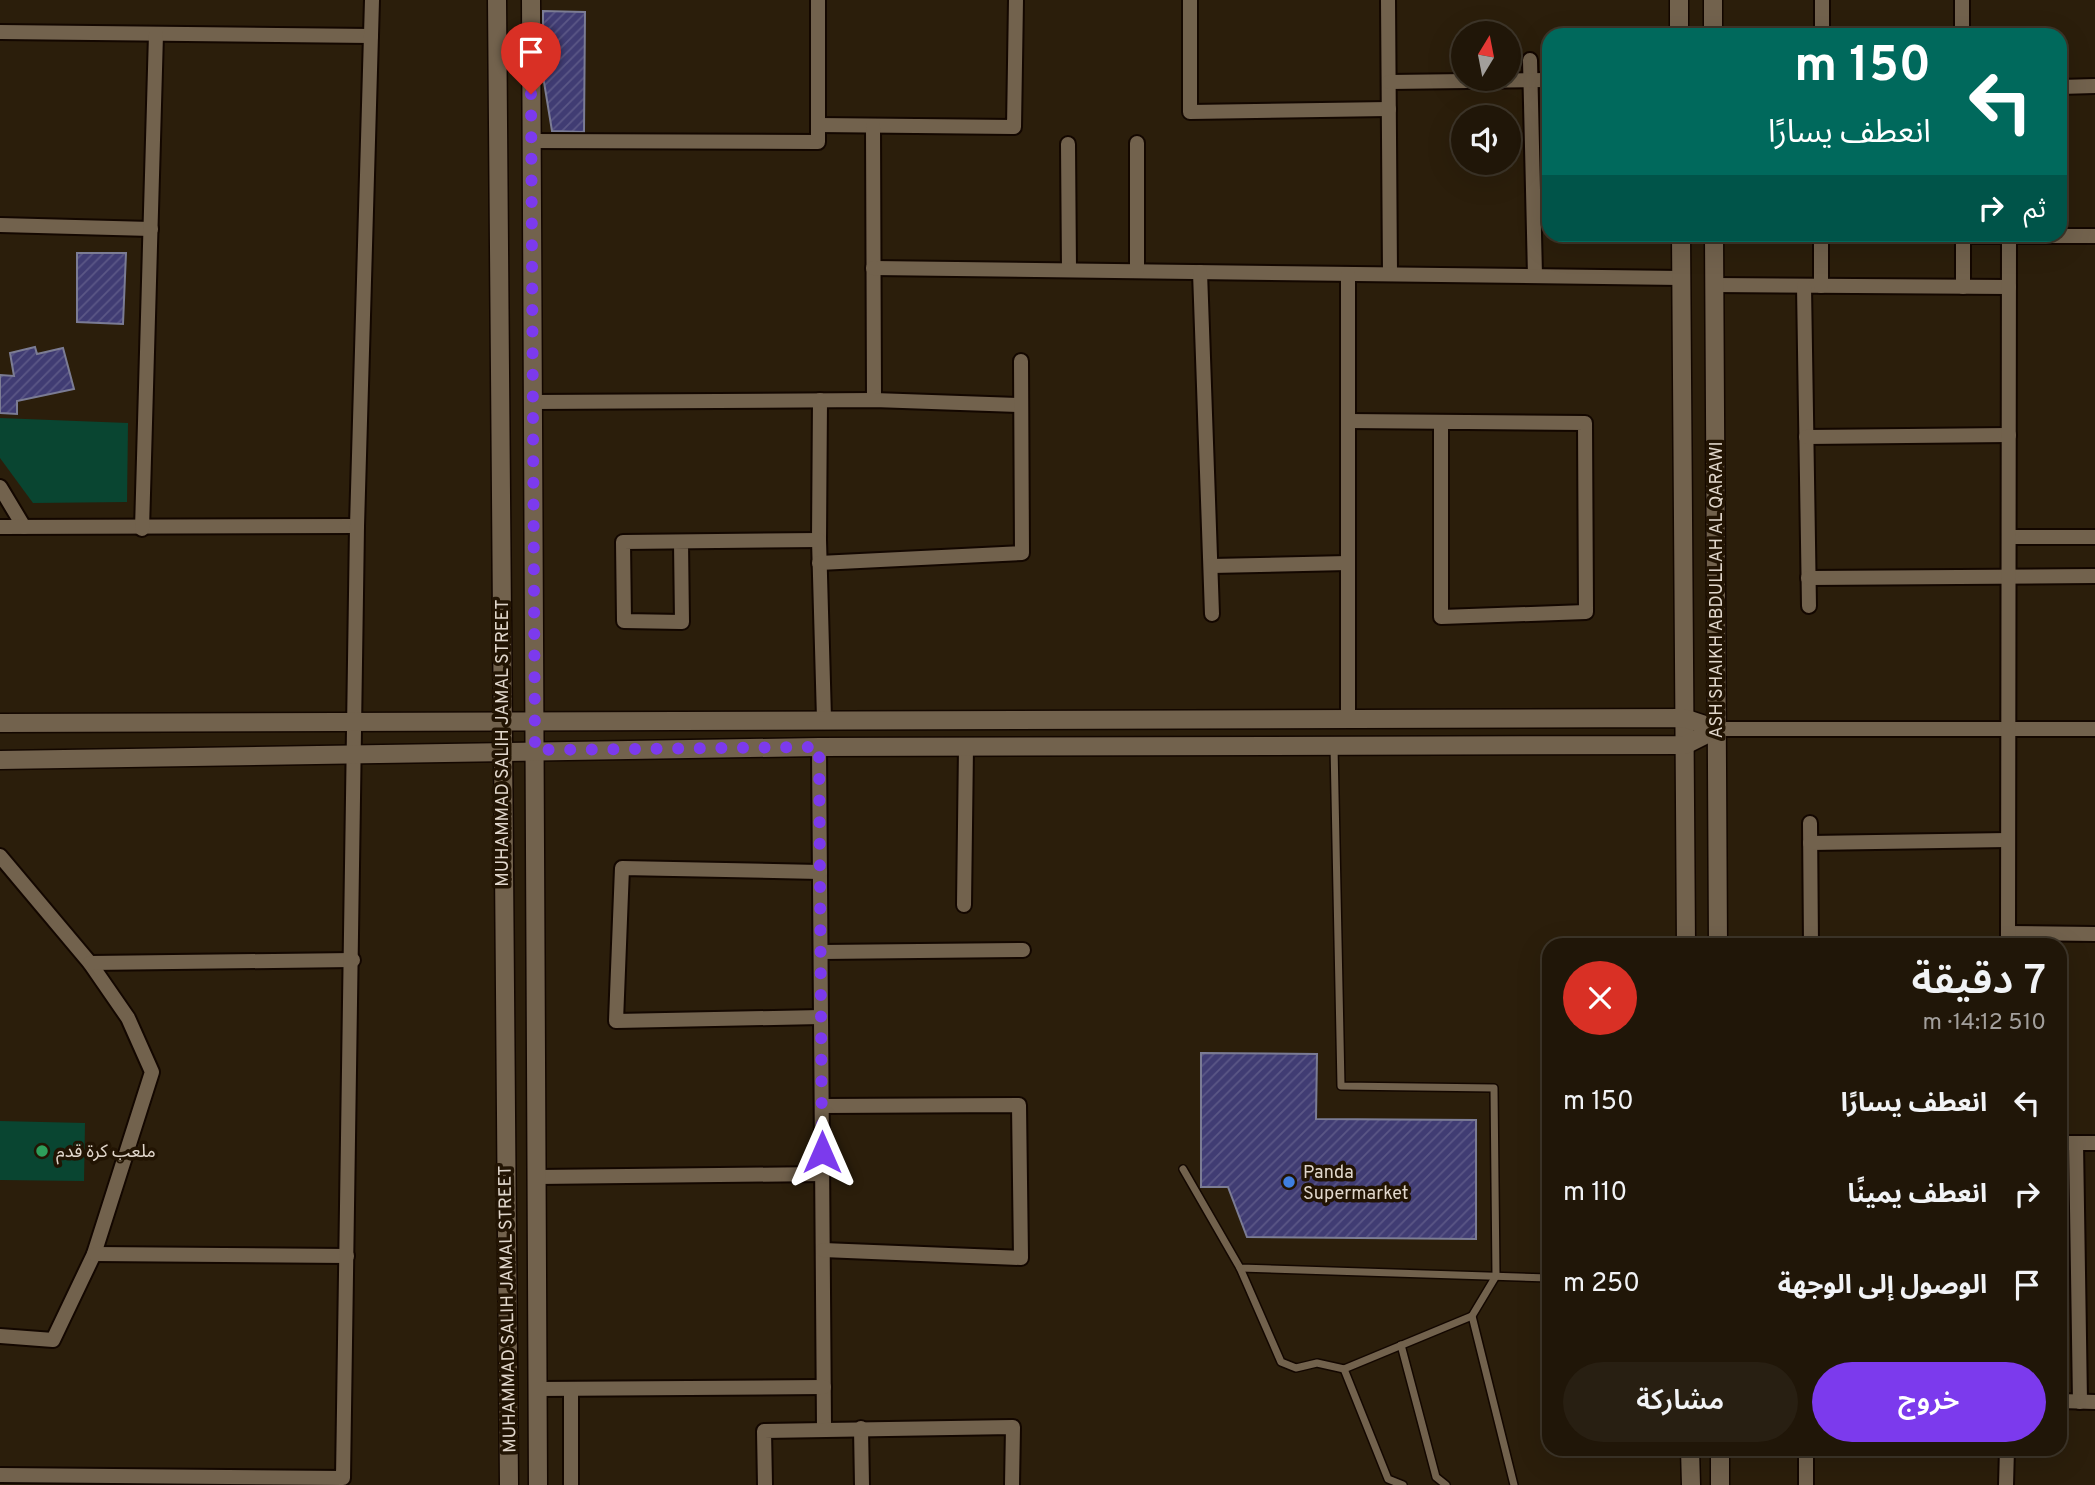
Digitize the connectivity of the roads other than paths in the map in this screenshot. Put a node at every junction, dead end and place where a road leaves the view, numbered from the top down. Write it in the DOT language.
graph roads {
  1 [pos="372,0"];
  2 [pos="497,0"];
  3 [pos="531,0"];
  4 [pos="818,0"];
  5 [pos="1016,0"];
  6 [pos="1190,0"];
  7 [pos="1388,0"];
  8 [pos="1679,0"];
  9 [pos="1713,0"];
  10 [pos="1822,0"];
  11 [pos="1962,0"];
  12 [pos="1679,28"];
  13 [pos="1713,28"];
  14 [pos="1822,28"];
  15 [pos="1962,28"];
  16 [pos="0,32"];
  17 [pos="156,34"];
  18 [pos="371,36"];
  19 [pos="1530,60"];
  20 [pos="1531,80"];
  21 [pos="1542,80"];
  22 [pos="1389,82"];
  23 [pos="2095,86"];
  24 [pos="2067,87"];
  25 [pos="1389,109"];
  26 [pos="818,125"];
  27 [pos="873,126"];
  28 [pos="531,141"];
  29 [pos="1137,143"];
  30 [pos="1068,144"];
  31 [pos="0,225"];
  32 [pos="151,229"];
  33 [pos="2067,236"];
  34 [pos="2095,236"];
  35 [pos="1681,242"];
  36 [pos="1714,242"];
  37 [pos="1821,242"];
  38 [pos="1963,242"];
  39 [pos="2009,242"];
  40 [pos="873,268"];
  41 [pos="1069,270"];
  42 [pos="1137,271"];
  43 [pos="1200,272"];
  44 [pos="1348,274"];
  45 [pos="1390,274"];
  46 [pos="1535,276"];
  47 [pos="1681,278"];
  48 [pos="1714,285"];
  49 [pos="1804,286"];
  50 [pos="1821,286"];
  51 [pos="1964,287"];
  52 [pos="2009,287"];
  53 [pos="1021,362"];
  54 [pos="820,400"];
  55 [pos="874,400"];
  56 [pos="532,402"];
  57 [pos="1021,405"];
  58 [pos="1348,421"];
  59 [pos="1441,422"];
  60 [pos="2009,435"];
  61 [pos="1806,437"];
  62 [pos="0,487"];
  63 [pos="0,527"];
  64 [pos="24,527"];
  65 [pos="358,527"];
  66 [pos="142,529"];
  67 [pos="2008,537"];
  68 [pos="2095,537"];
  69 [pos="819,540"];
  70 [pos="681,542"];
  71 [pos="819,563"];
  72 [pos="1348,563"];
  73 [pos="1211,566"];
  74 [pos="2008,576"];
  75 [pos="2095,576"];
  76 [pos="1808,578"];
  77 [pos="1808,606"];
  78 [pos="1212,614"];
  79 [pos="1348,718"];
  80 [pos="1684,718"];
  81 [pos="824,719"];
  82 [pos="355,720"];
  83 [pos="502,720"];
  84 [pos="535,720"];
  85 [pos="0,723"];
  86 [pos="1717,729"];
  87 [pos="2007,729"];
  88 [pos="2095,729"];
  89 [pos="1685,744"];
  90 [pos="1334,745"];
  91 [pos="819,747"];
  92 [pos="966,747"];
  93 [pos="535,750"];
  94 [pos="501,752"];
  95 [pos="356,755"];
  96 [pos="0,760"];
  97 [pos="1810,824"];
  98 [pos="2008,840"];
  99 [pos="1810,843"];
  100 [pos="0,856"];
  101 [pos="820,872"];
  102 [pos="964,905"];
  103 [pos="2095,934"];
  104 [pos="1686,938"];
  105 [pos="1718,938"];
  106 [pos="1811,938"];
  107 [pos="2008,938"];
  108 [pos="2025,938"];
  109 [pos="1023,950"];
  110 [pos="821,952"];
  111 [pos="352,960"];
  112 [pos="90,963"];
  113 [pos="821,1017"];
  114 [pos="822,1106"];
  115 [pos="2067,1143"];
  116 [pos="2076,1143"];
  117 [pos="2095,1143"];
  118 [pos="1183,1169"];
  119 [pos="822,1174"];
  120 [pos="537,1177"];
  121 [pos="823,1250"];
  122 [pos="94,1254"];
  123 [pos="347,1256"];
  124 [pos="1240,1268"];
  125 [pos="1496,1276"];
  126 [pos="1542,1278"];
  127 [pos="1472,1316"];
  128 [pos="0,1336"];
  129 [pos="1401,1345"];
  130 [pos="1344,1369"];
  131 [pos="824,1387"];
  132 [pos="538,1390"];
  133 [pos="571,1390"];
  134 [pos="2067,1401"];
  135 [pos="2080,1402"];
  136 [pos="2095,1402"];
  137 [pos="824,1428"];
  138 [pos="861,1428"];
  139 [pos="1690,1456"];
  140 [pos="1720,1456"];
  141 [pos="1806,1456"];
  142 [pos="2007,1456"];
  143 [pos="0,1475"];
  144 [pos="509,1485"];
  145 [pos="538,1485"];
  146 [pos="571,1485"];
  147 [pos="765,1485"];
  148 [pos="862,1485"];
  149 [pos="1012,1485"];
  150 [pos="1403,1485"];
  151 [pos="1446,1485"];
  152 [pos="1514,1485"];
  153 [pos="1690,1485"];
  154 [pos="1720,1485"];
  155 [pos="1806,1485"];
  156 [pos="2006,1485"];
  1 -- 18 [label="street"];
  2 -- 83 [label="street, MUHAMMAD SALIH JAMAL STREET"];
  3 -- 28 [label="street, MUHAMMAD SALIH JAMAL STREET"];
  4 -- 26 [label="street"];
  5 -- 27 [label="street"];
  6 -- 25 [label="street"];
  7 -- 22 [label="street"];
  8 -- 12 [label="street"];
  9 -- 13 [label="street"];
  10 -- 14 [label="street"];
  11 -- 15 [label="street"];
  16 -- 17 [label="street"];
  17 -- 18 [label="street"];
  17 -- 32 [label="street"];
  18 -- 65 [label="street"];
  19 -- 20 [label="street"];
  20 -- 21 [label="street"];
  20 -- 22 [label="street"];
  20 -- 46 [label="street"];
  22 -- 25 [label="street"];
  23 -- 24 [label="street"];
  25 -- 45 [label="street"];
  26 -- 27 [label="street"];
  26 -- 28 [label="street"];
  27 -- 40 [label="street"];
  28 -- 56 [label="street, MUHAMMAD SALIH JAMAL STREET"];
  29 -- 42 [label="street"];
  30 -- 41 [label="street"];
  31 -- 32 [label="street"];
  32 -- 66 [label="street"];
  33 -- 34 [label="street"];
  35 -- 47 [label="street"];
  36 -- 48 [label="street, ASH SHAIKH ABDULLAH AL QARAWI"];
  37 -- 50 [label="street"];
  38 -- 51 [label="street"];
  39 -- 52 [label="street"];
  40 -- 41 [label="street"];
  40 -- 55 [label="street"];
  41 -- 42 [label="street"];
  42 -- 43 [label="street"];
  43 -- 44 [label="street"];
  43 -- 73 [label="street"];
  44 -- 45 [label="street"];
  44 -- 58 [label="street"];
  45 -- 46 [label="street"];
  46 -- 47 [label="street"];
  47 -- 80 [label="street"];
  48 -- 49 [label="street"];
  48 -- 86 [label="street, ASH SHAIKH ABDULLAH AL QARAWI"];
  49 -- 50 [label="street"];
  49 -- 61 [label="street"];
  50 -- 51 [label="street"];
  51 -- 52 [label="street"];
  52 -- 60 [label="street"];
  53 -- 57 [label="street"];
  54 -- 55 [label="street"];
  54 -- 56 [label="street"];
  54 -- 69 [label="street"];
  55 -- 57 [label="street"];
  56 -- 84 [label="street, MUHAMMAD SALIH JAMAL STREET"];
  57 -- 71 [label="street"];
  58 -- 59 [label="street"];
  58 -- 72 [label="street"];
  59 -- 59 [label="street"];
  60 -- 61 [label="street"];
  60 -- 67 [label="street"];
  61 -- 76 [label="street"];
  62 -- 64 [label="street"];
  63 -- 64 [label="street"];
  64 -- 66 [label="street"];
  65 -- 66 [label="street"];
  65 -- 82 [label="street"];
  67 -- 68 [label="street"];
  67 -- 74 [label="street"];
  69 -- 70 [label="street"];
  69 -- 71 [label="street"];
  70 -- 70 [label="street"];
  71 -- 81 [label="street"];
  72 -- 73 [label="street"];
  72 -- 79 [label="street"];
  73 -- 78 [label="street"];
  74 -- 75 [label="street"];
  74 -- 76 [label="street"];
  74 -- 87 [label="street"];
  76 -- 77 [label="street"];
  79 -- 80 [label="street"];
  79 -- 81 [label="street"];
  80 -- 86 [label="street"];
  80 -- 89 [label="street"];
  81 -- 84 [label="street"];
  82 -- 83 [label="street"];
  82 -- 85 [label="street"];
  82 -- 95 [label="street"];
  83 -- 84 [label="street"];
  83 -- 94 [label="street, MUHAMMAD SALIH JAMAL STREET"];
  84 -- 93 [label="street, MUHAMMAD SALIH JAMAL STREET"];
  86 -- 87 [label="street"];
  86 -- 89 [label="street"];
  86 -- 105 [label="street, ASH SHAIKH ABDULLAH AL QARAWI"];
  87 -- 88 [label="street"];
  87 -- 98 [label="street"];
  89 -- 90 [label="street"];
  89 -- 104 [label="street"];
  90 -- 92 [label="street"];
  90 -- 125 [label="lane"];
  91 -- 92 [label="street"];
  91 -- 93 [label="street"];
  91 -- 101 [label="street"];
  92 -- 102 [label="street"];
  93 -- 94 [label="street"];
  93 -- 120 [label="street, MUHAMMAD SALIH JAMAL STREET"];
  94 -- 95 [label="street"];
  94 -- 144 [label="street, MUHAMMAD SALIH JAMAL STREET"];
  95 -- 96 [label="street"];
  95 -- 111 [label="street"];
  97 -- 99 [label="street"];
  98 -- 99 [label="street"];
  98 -- 107 [label="street"];
  99 -- 106 [label="street"];
  100 -- 112 [label="street"];
  101 -- 110 [label="street"];
  101 -- 113 [label="street"];
  103 -- 108 [label="street"];
  109 -- 110 [label="street"];
  110 -- 113 [label="street"];
  111 -- 112 [label="street"];
  111 -- 123 [label="street"];
  112 -- 122 [label="street"];
  113 -- 114 [label="street"];
  114 -- 119 [label="street"];
  114 -- 121 [label="street"];
  115 -- 116 [label="street"];
  116 -- 117 [label="street"];
  116 -- 135 [label="street"];
  118 -- 124 [label="lane"];
  119 -- 120 [label="street"];
  119 -- 121 [label="street"];
  120 -- 132 [label="street, MUHAMMAD SALIH JAMAL STREET"];
  121 -- 131 [label="street"];
  122 -- 123 [label="street"];
  122 -- 128 [label="street"];
  123 -- 143 [label="street"];
  124 -- 125 [label="lane"];
  124 -- 130 [label="lane"];
  125 -- 126 [label="lane"];
  125 -- 127 [label="lane"];
  127 -- 129 [label="lane"];
  127 -- 152 [label="lane"];
  129 -- 130 [label="lane"];
  129 -- 151 [label="lane"];
  130 -- 150 [label="lane"];
  131 -- 133 [label="street"];
  131 -- 137 [label="street"];
  132 -- 133 [label="street"];
  132 -- 145 [label="street, MUHAMMAD SALIH JAMAL STREET"];
  133 -- 146 [label="street"];
  134 -- 135 [label="street"];
  135 -- 136 [label="street"];
  137 -- 138 [label="street"];
  137 -- 147 [label="street"];
  138 -- 148 [label="street"];
  138 -- 149 [label="street"];
  139 -- 153 [label="street"];
  140 -- 154 [label="street"];
  141 -- 155 [label="street"];
  142 -- 156 [label="street"];
}
